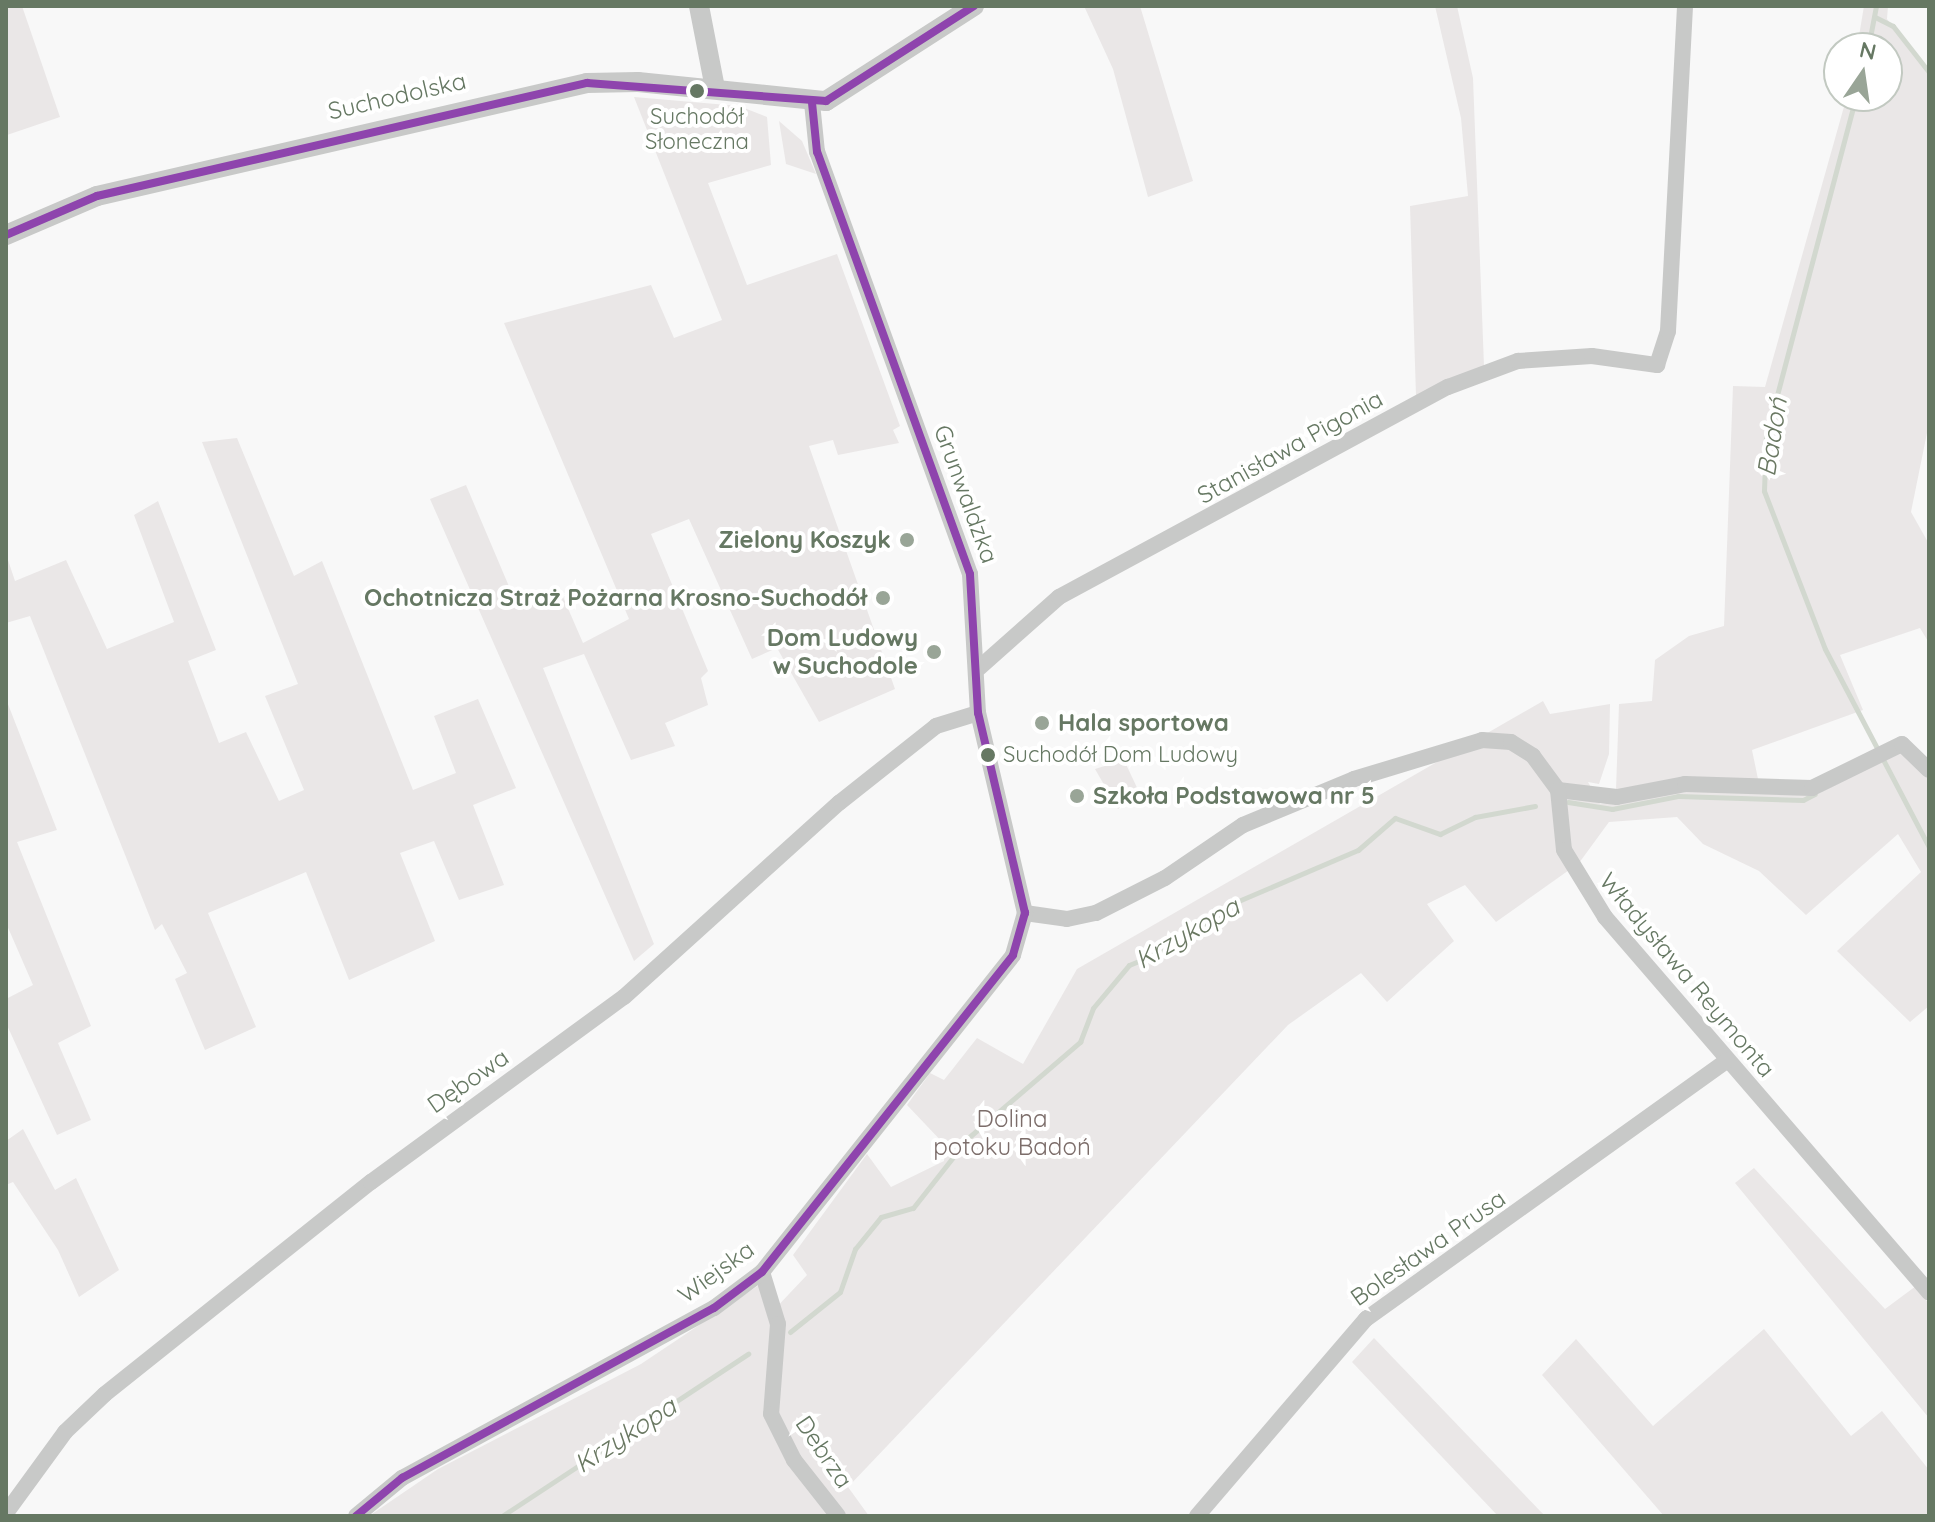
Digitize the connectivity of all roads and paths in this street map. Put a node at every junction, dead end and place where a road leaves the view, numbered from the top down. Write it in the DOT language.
graph roads {
  1 [pos="699,6"];
  2 [pos="974,6"];
  3 [pos="1685,6"];
  4 [pos="715,88"];
  5 [pos="812,103"];
  6 [pos="6,235"];
  7 [pos="979,668"];
  8 [pos="978,713"];
  9 [pos="1929,770"];
  10 [pos="1558,790"];
  11 [pos="1025,913"];
  12 [pos="1727,1061"];
  13 [pos="762,1272"];
  14 [pos="1929,1293"];
  15 [pos="6,1513"];
  16 [pos="356,1516"];
  17 [pos="838,1516"];
  18 [pos="1197,1516"];
  1 -- 4 [label="street"];
  2 -- 5 [label="street"];
  3 -- 7 [label="street, Stanisława Pigonia"];
  4 -- 5 [label="street, Suchodolska"];
  4 -- 6 [label="street, Suchodolska"];
  5 -- 7 [label="street, Grunwaldzka"];
  7 -- 8 [label="street, Grunwaldzka"];
  8 -- 11 [label="street, Grunwaldzka"];
  8 -- 15 [label="street, Dębowa"];
  9 -- 10 [label="street"];
  10 -- 11 [label="street, Władysława Reymonta"];
  10 -- 12 [label="street, Władysława Reymonta"];
  11 -- 13 [label="street, Wiejska"];
  12 -- 14 [label="street, Władysława Reymonta"];
  12 -- 18 [label="street, Bolesława Prusa"];
  13 -- 16 [label="street, Wiejska"];
  13 -- 17 [label="street, Debrza"];
}
